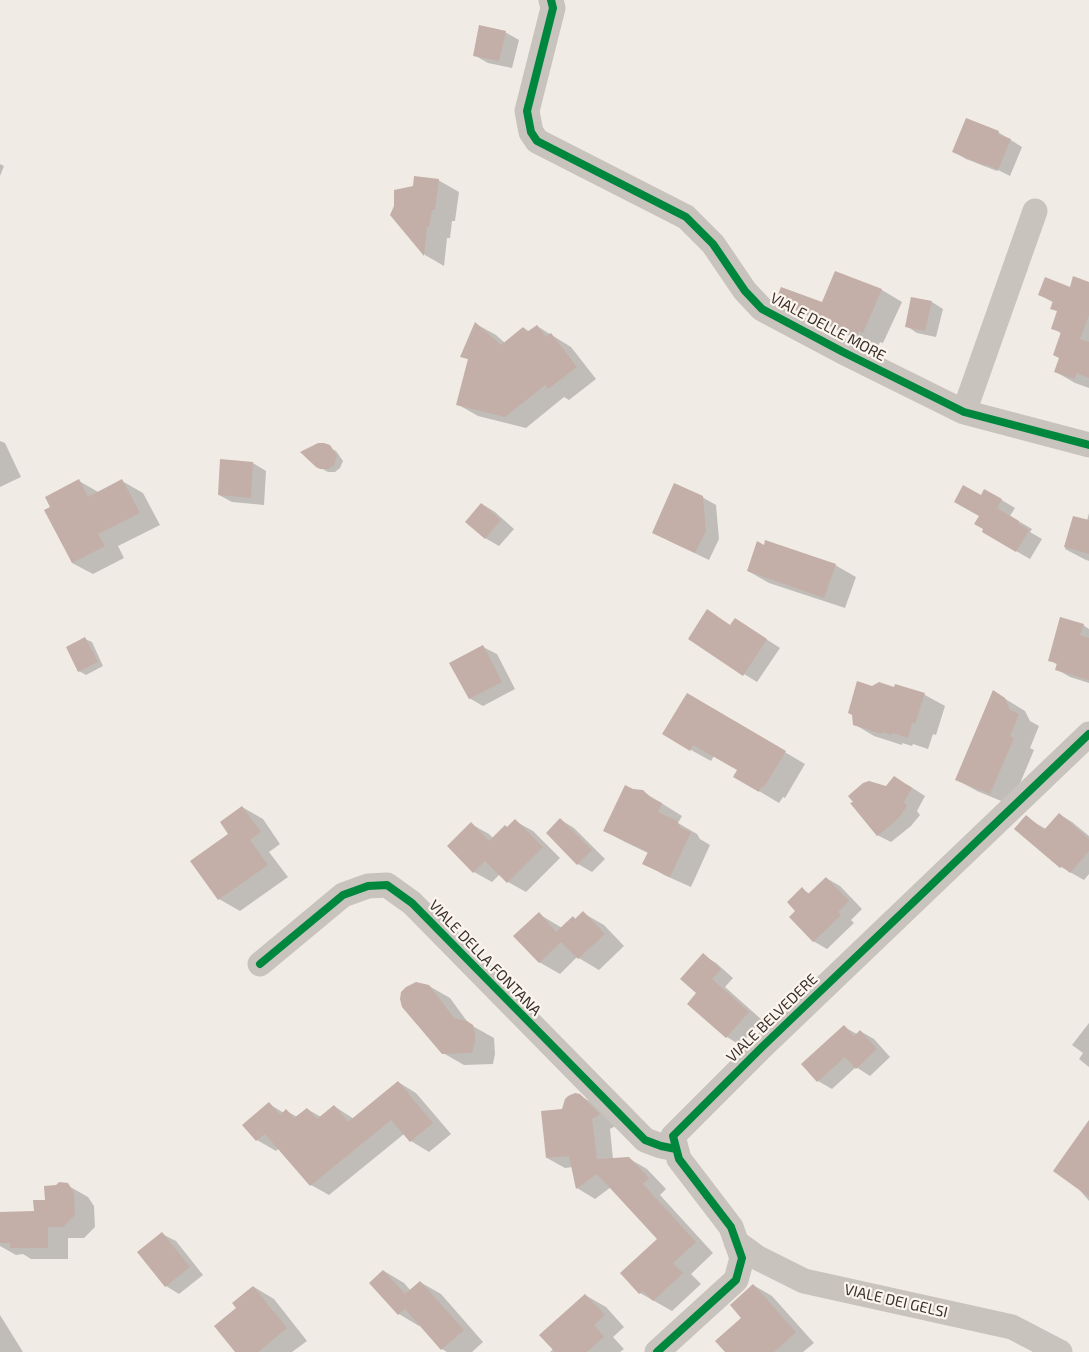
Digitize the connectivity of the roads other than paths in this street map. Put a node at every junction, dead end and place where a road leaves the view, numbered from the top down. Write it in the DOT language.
graph roads {
  1 [pos="551,0"];
  2 [pos="1035,211"];
  3 [pos="964,412"];
  4 [pos="1089,445"];
  5 [pos="1089,734"];
  6 [pos="260,964"];
  7 [pos="676,1149"];
  8 [pos="736,1242"];
  9 [pos="657,1352"];
  10 [pos="1060,1352"];
  1 -- 3 [label="street, VIALE DELLE MORE"];
  2 -- 3 [label="street"];
  3 -- 4 [label="street, VIALE DELLE MORE"];
  5 -- 7 [label="street, VIALE BELVEDERE"];
  6 -- 7 [label="street, VIALE DELLA FONTANA"];
  7 -- 8 [label="street"];
  8 -- 9 [label="street"];
  8 -- 10 [label="street, VIALE DEI GELSI"];
}
